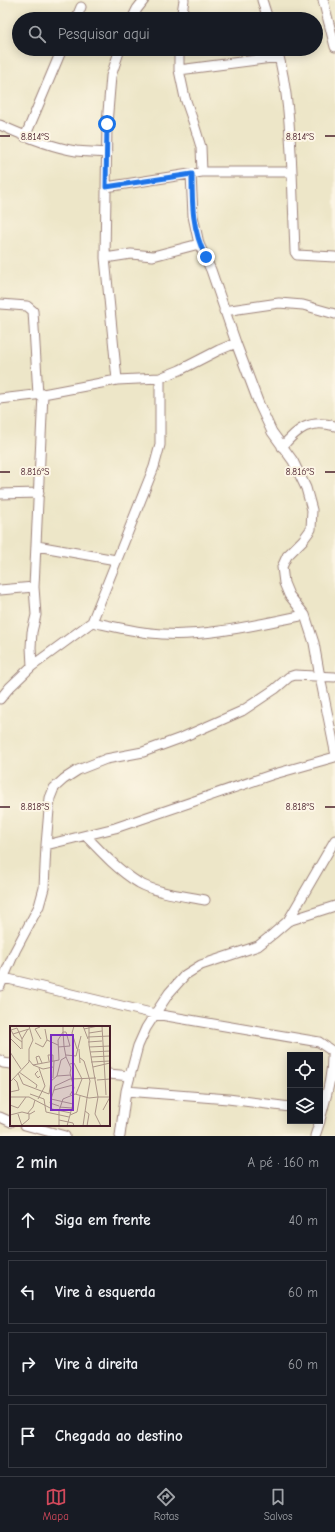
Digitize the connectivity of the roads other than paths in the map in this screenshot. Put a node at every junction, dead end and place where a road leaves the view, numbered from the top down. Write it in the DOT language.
graph roads {
  1 [pos="144,0"];
  2 [pos="184,0"];
  3 [pos="262,0"];
  4 [pos="323,0"];
  5 [pos="81,7"];
  6 [pos="79,12"];
  7 [pos="136,12"];
  8 [pos="183,12"];
  9 [pos="266,12"];
  10 [pos="335,47"];
  11 [pos="59,56"];
  12 [pos="118,56"];
  13 [pos="179,56"];
  14 [pos="261,56"];
  15 [pos="279,56"];
  16 [pos="179,70"];
  17 [pos="0,125"];
  18 [pos="24,137"];
  19 [pos="107,153"];
  20 [pos="202,172"];
  21 [pos="292,172"];
  22 [pos="192,174"];
  23 [pos="106,187"];
  24 [pos="199,244"];
  25 [pos="335,257"];
  26 [pos="105,258"];
  27 [pos="0,304"];
  28 [pos="224,311"];
  29 [pos="335,314"];
  30 [pos="236,343"];
  31 [pos="160,378"];
  32 [pos="117,380"];
  33 [pos="40,394"];
  34 [pos="0,399"];
  35 [pos="335,426"];
  36 [pos="282,447"];
  37 [pos="39,493"];
  38 [pos="0,494"];
  39 [pos="37,546"];
  40 [pos="116,560"];
  41 [pos="34,587"];
  42 [pos="0,590"];
  43 [pos="305,615"];
  44 [pos="92,622"];
  45 [pos="32,666"];
  46 [pos="320,677"];
  47 [pos="335,677"];
  48 [pos="0,700"];
  49 [pos="335,751"];
  50 [pos="335,757"];
  51 [pos="86,836"];
  52 [pos="335,840"];
  53 [pos="46,845"];
  54 [pos="205,900"];
  55 [pos="335,906"];
  56 [pos="288,921"];
  57 [pos="2,982"];
  58 [pos="155,1014"];
  59 [pos="0,1060"];
  60 [pos="10,1064"];
  61 [pos="110,1074"];
  62 [pos="130,1076"];
  63 [pos="126,1091"];
  64 [pos="323,1105"];
  65 [pos="287,1107"];
  66 [pos="0,1117"];
  67 [pos="10,1122"];
  68 [pos="318,1124"];
  69 [pos="29,1126"];
  70 [pos="65,1136"];
  71 [pos="120,1136"];
  72 [pos="315,1136"];
  1 -- 7 [label="street"];
  2 -- 8 [label="street"];
  3 -- 9 [label="street"];
  4 -- 10 [label="street"];
  5 -- 6 [label="street"];
  11 -- 18 [label="street"];
  12 -- 19 [label="street"];
  13 -- 16 [label="street"];
  14 -- 16 [label="street"];
  15 -- 21 [label="street"];
  16 -- 20 [label="street"];
  17 -- 18 [label="street"];
  18 -- 19 [label="street"];
  19 -- 23 [label="street"];
  20 -- 21 [label="street"];
  20 -- 22 [label="street"];
  21 -- 25 [label="street"];
  22 -- 23 [label="street"];
  22 -- 24 [label="street"];
  23 -- 26 [label="street"];
  24 -- 26 [label="street"];
  24 -- 28 [label="street"];
  26 -- 32 [label="street"];
  27 -- 33 [label="street"];
  28 -- 29 [label="street"];
  28 -- 30 [label="street"];
  30 -- 31 [label="street"];
  30 -- 36 [label="street"];
  31 -- 32 [label="street"];
  31 -- 40 [label="street"];
  32 -- 33 [label="street"];
  33 -- 34 [label="street"];
  33 -- 37 [label="street"];
  35 -- 36 [label="street"];
  36 -- 43 [label="street"];
  37 -- 38 [label="street"];
  37 -- 39 [label="street"];
  39 -- 40 [label="street"];
  39 -- 41 [label="street"];
  40 -- 44 [label="street"];
  41 -- 42 [label="street"];
  41 -- 45 [label="street"];
  43 -- 44 [label="street"];
  43 -- 46 [label="street"];
  44 -- 45 [label="street"];
  45 -- 48 [label="street"];
  46 -- 47 [label="street"];
  46 -- 49 [label="street"];
  46 -- 53 [label="street"];
  50 -- 51 [label="street"];
  51 -- 53 [label="street"];
  51 -- 54 [label="street"];
  52 -- 56 [label="street"];
  53 -- 57 [label="street"];
  55 -- 56 [label="street"];
  56 -- 58 [label="street"];
  57 -- 58 [label="street"];
  58 -- 62 [label="street"];
  58 -- 64 [label="street"];
  59 -- 60 [label="street"];
  61 -- 62 [label="street"];
  62 -- 63 [label="street"];
  63 -- 65 [label="street"];
  63 -- 71 [label="street"];
  66 -- 67 [label="street"];
  68 -- 72 [label="street"];
  69 -- 70 [label="street"];
}
